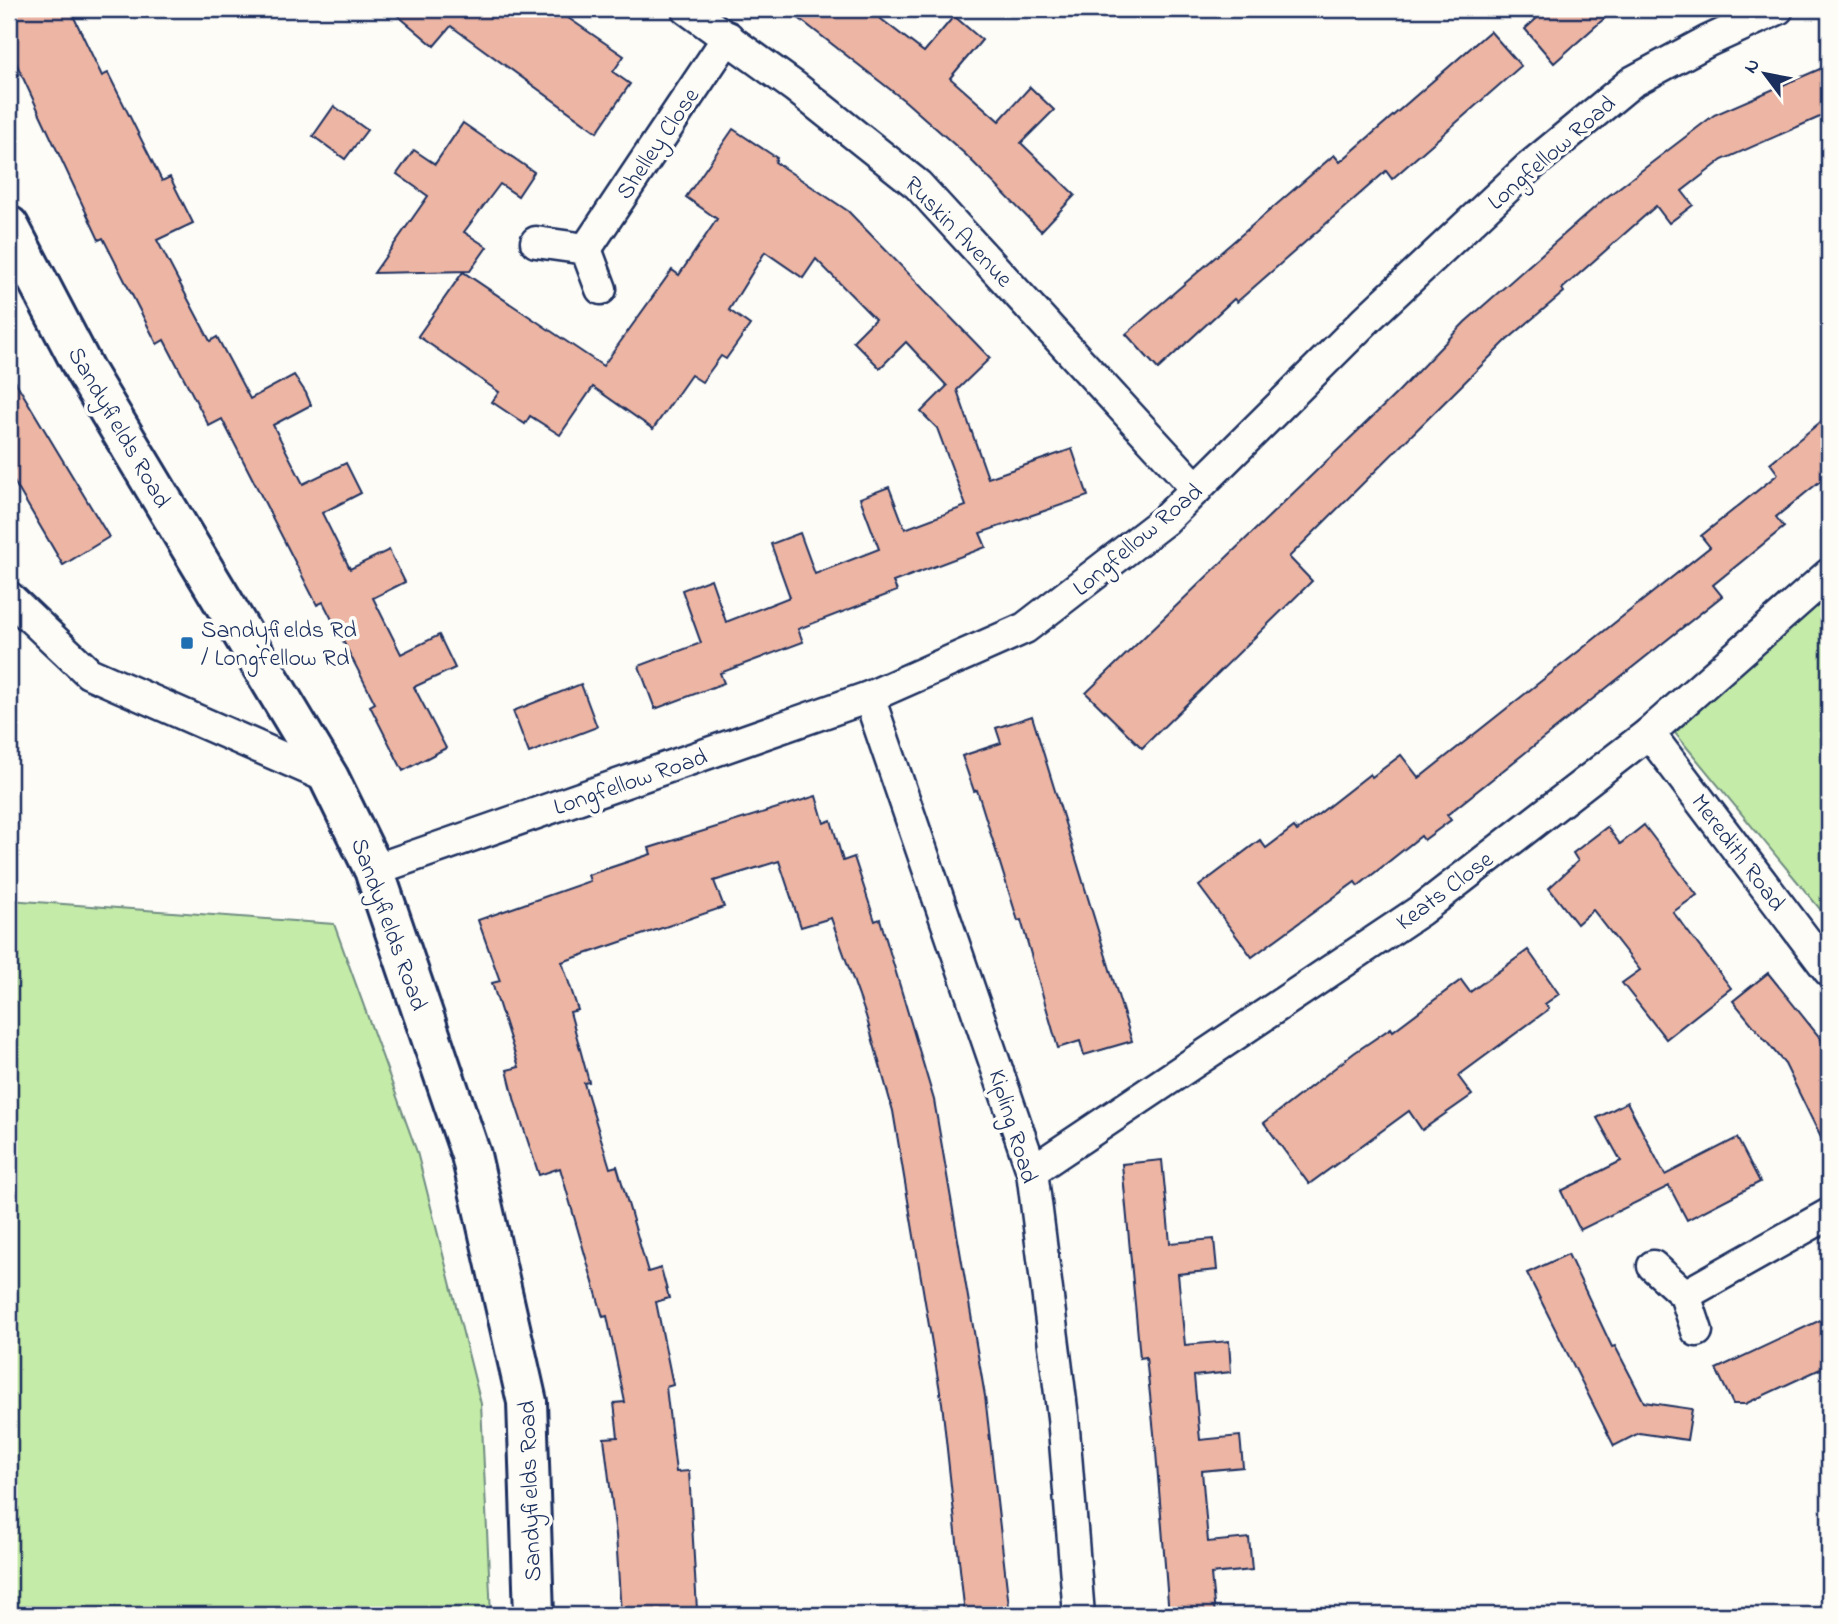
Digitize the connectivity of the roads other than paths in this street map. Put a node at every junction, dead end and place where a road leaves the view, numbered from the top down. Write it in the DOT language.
graph roads {
  1 [pos="687,9"];
  2 [pos="1778,9"];
  3 [pos="728,37"];
  4 [pos="9,226"];
  5 [pos="536,242"];
  6 [pos="586,249"];
  7 [pos="601,289"];
  8 [pos="1197,489"];
  9 [pos="1829,574"];
  10 [pos="9,597"];
  11 [pos="869,697"];
  12 [pos="1649,733"];
  13 [pos="329,778"];
  14 [pos="374,870"];
  15 [pos="1829,971"];
  16 [pos="1032,1171"];
  17 [pos="1829,1214"];
  18 [pos="1653,1266"];
  19 [pos="1685,1295"];
  20 [pos="1697,1331"];
  21 [pos="534,1615"];
  22 [pos="1079,1615"];
  1 -- 3 [label="street, Ruskin Avenue"];
  2 -- 8 [label="street, Longfellow Road"];
  3 -- 6 [label="street, Shelley Close"];
  3 -- 8 [label="street, Ruskin Avenue"];
  4 -- 13 [label="street, Sandyfields Road"];
  5 -- 6 [label="street"];
  6 -- 7 [label="street"];
  8 -- 11 [label="street, Longfellow Road"];
  9 -- 12 [label="street, Keats Close"];
  10 -- 13 [label="street"];
  11 -- 14 [label="street, Longfellow Road"];
  11 -- 16 [label="street, Kipling Road"];
  12 -- 15 [label="street, Meredith Road"];
  12 -- 16 [label="street, Keats Close"];
  13 -- 14 [label="street, Sandyfields Road"];
  14 -- 21 [label="street, Sandyfields Road"];
  16 -- 22 [label="street, Kipling Road"];
  17 -- 19 [label="street"];
  18 -- 19 [label="street"];
  19 -- 20 [label="street"];
}
